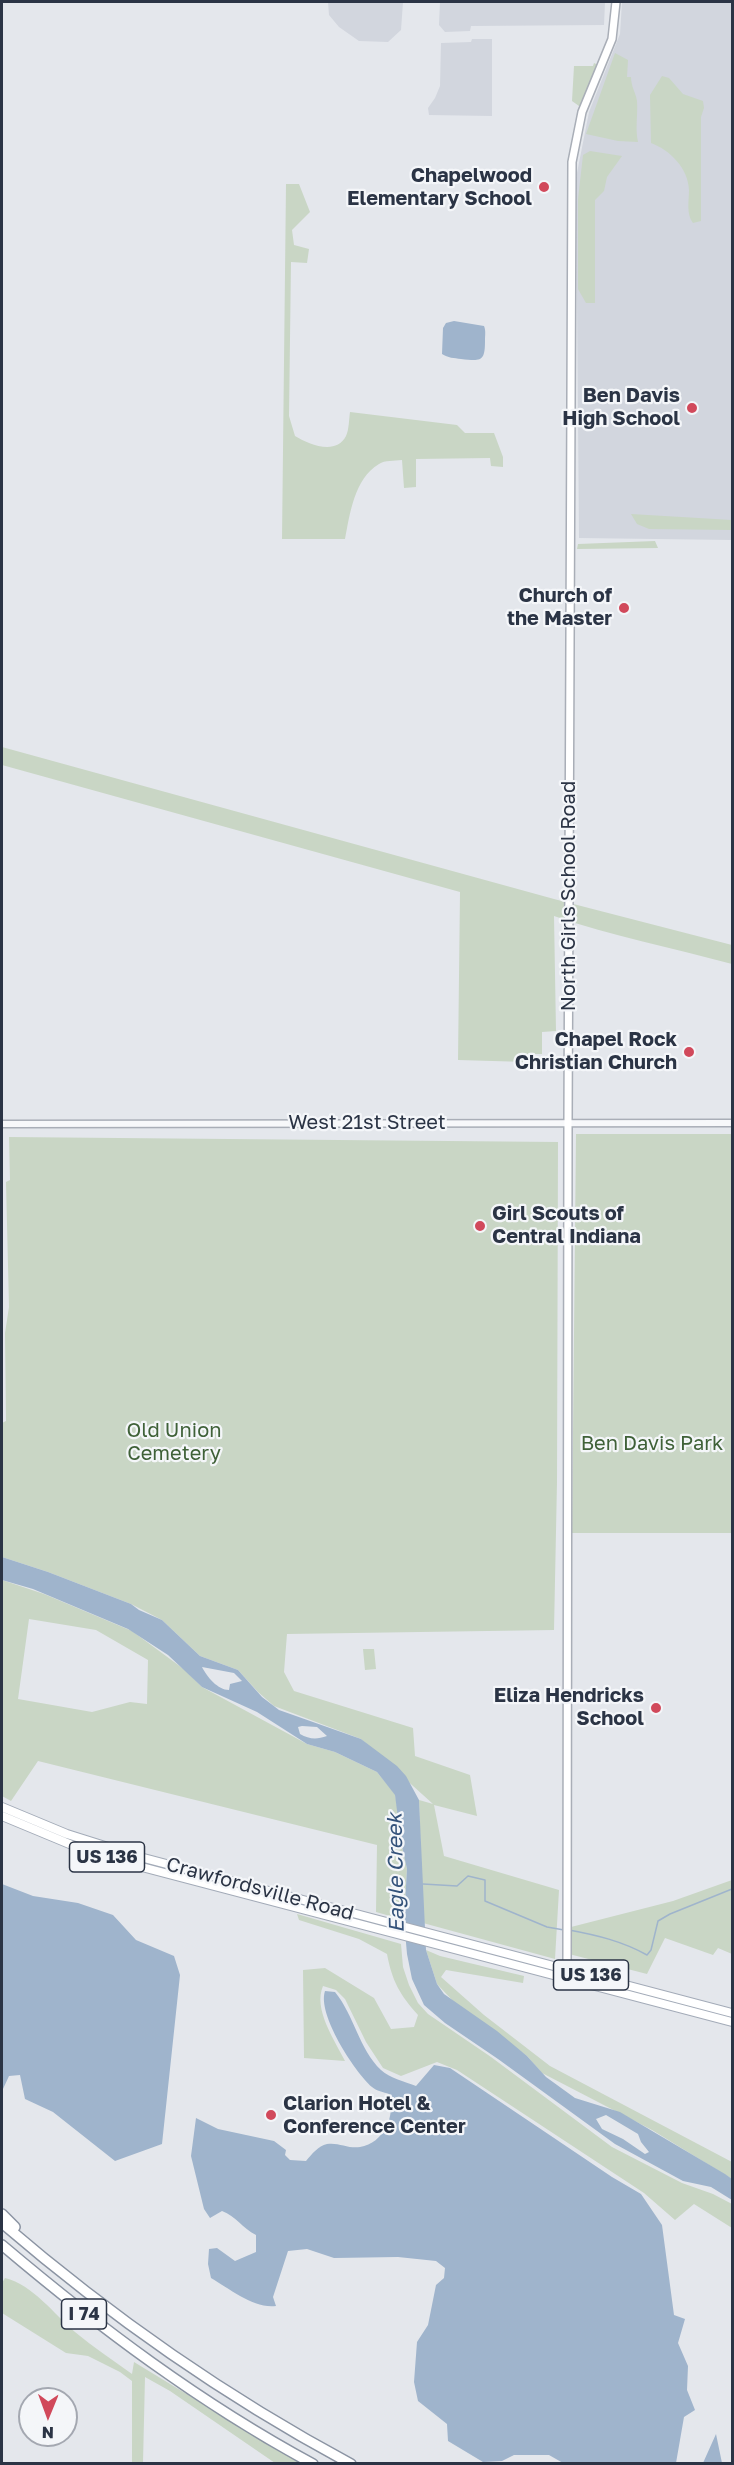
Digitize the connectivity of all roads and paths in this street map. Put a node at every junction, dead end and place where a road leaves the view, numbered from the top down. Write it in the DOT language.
graph roads {
  1 [pos="616,2"];
  2 [pos="568,1122"];
  3 [pos="732,1123"];
  4 [pos="2,1124"];
  5 [pos="2,1807"];
  6 [pos="2,1816"];
  7 [pos="568,1969"];
  8 [pos="566,1978"];
  9 [pos="732,2013"];
  10 [pos="732,2022"];
  11 [pos="2,2214"];
  12 [pos="2,2223"];
  13 [pos="2,2245"];
  14 [pos="2,2251"];
  15 [pos="44,2257"];
  16 [pos="52,2288"];
  17 [pos="313,2463"];
  18 [pos="351,2463"];
  1 -- 2 [label="main road, North Girls School Road"];
  2 -- 3 [label="street, West 21st Street"];
  2 -- 4 [label="street, West 21st Street"];
  2 -- 7 [label="main road, North Girls School Road"];
  5 -- 7 [label="main road, Crawfordsville Road / US 136"];
  6 -- 8 [label="main road, Crawfordsville Road / US 136"];
  7 -- 8 [label="main road, North Girls School Road"];
  7 -- 9 [label="main road, Crawfordsville Road / US 136"];
  8 -- 10 [label="main road, Crawfordsville Road / US 136"];
  11 -- 15 [label="highway"];
  12 -- 15 [label="highway, I 74"];
  13 -- 16 [label="highway, I 74"];
  14 -- 16 [label="highway"];
  15 -- 18 [label="highway, I 74"];
  16 -- 17 [label="highway, I 74"];
}
